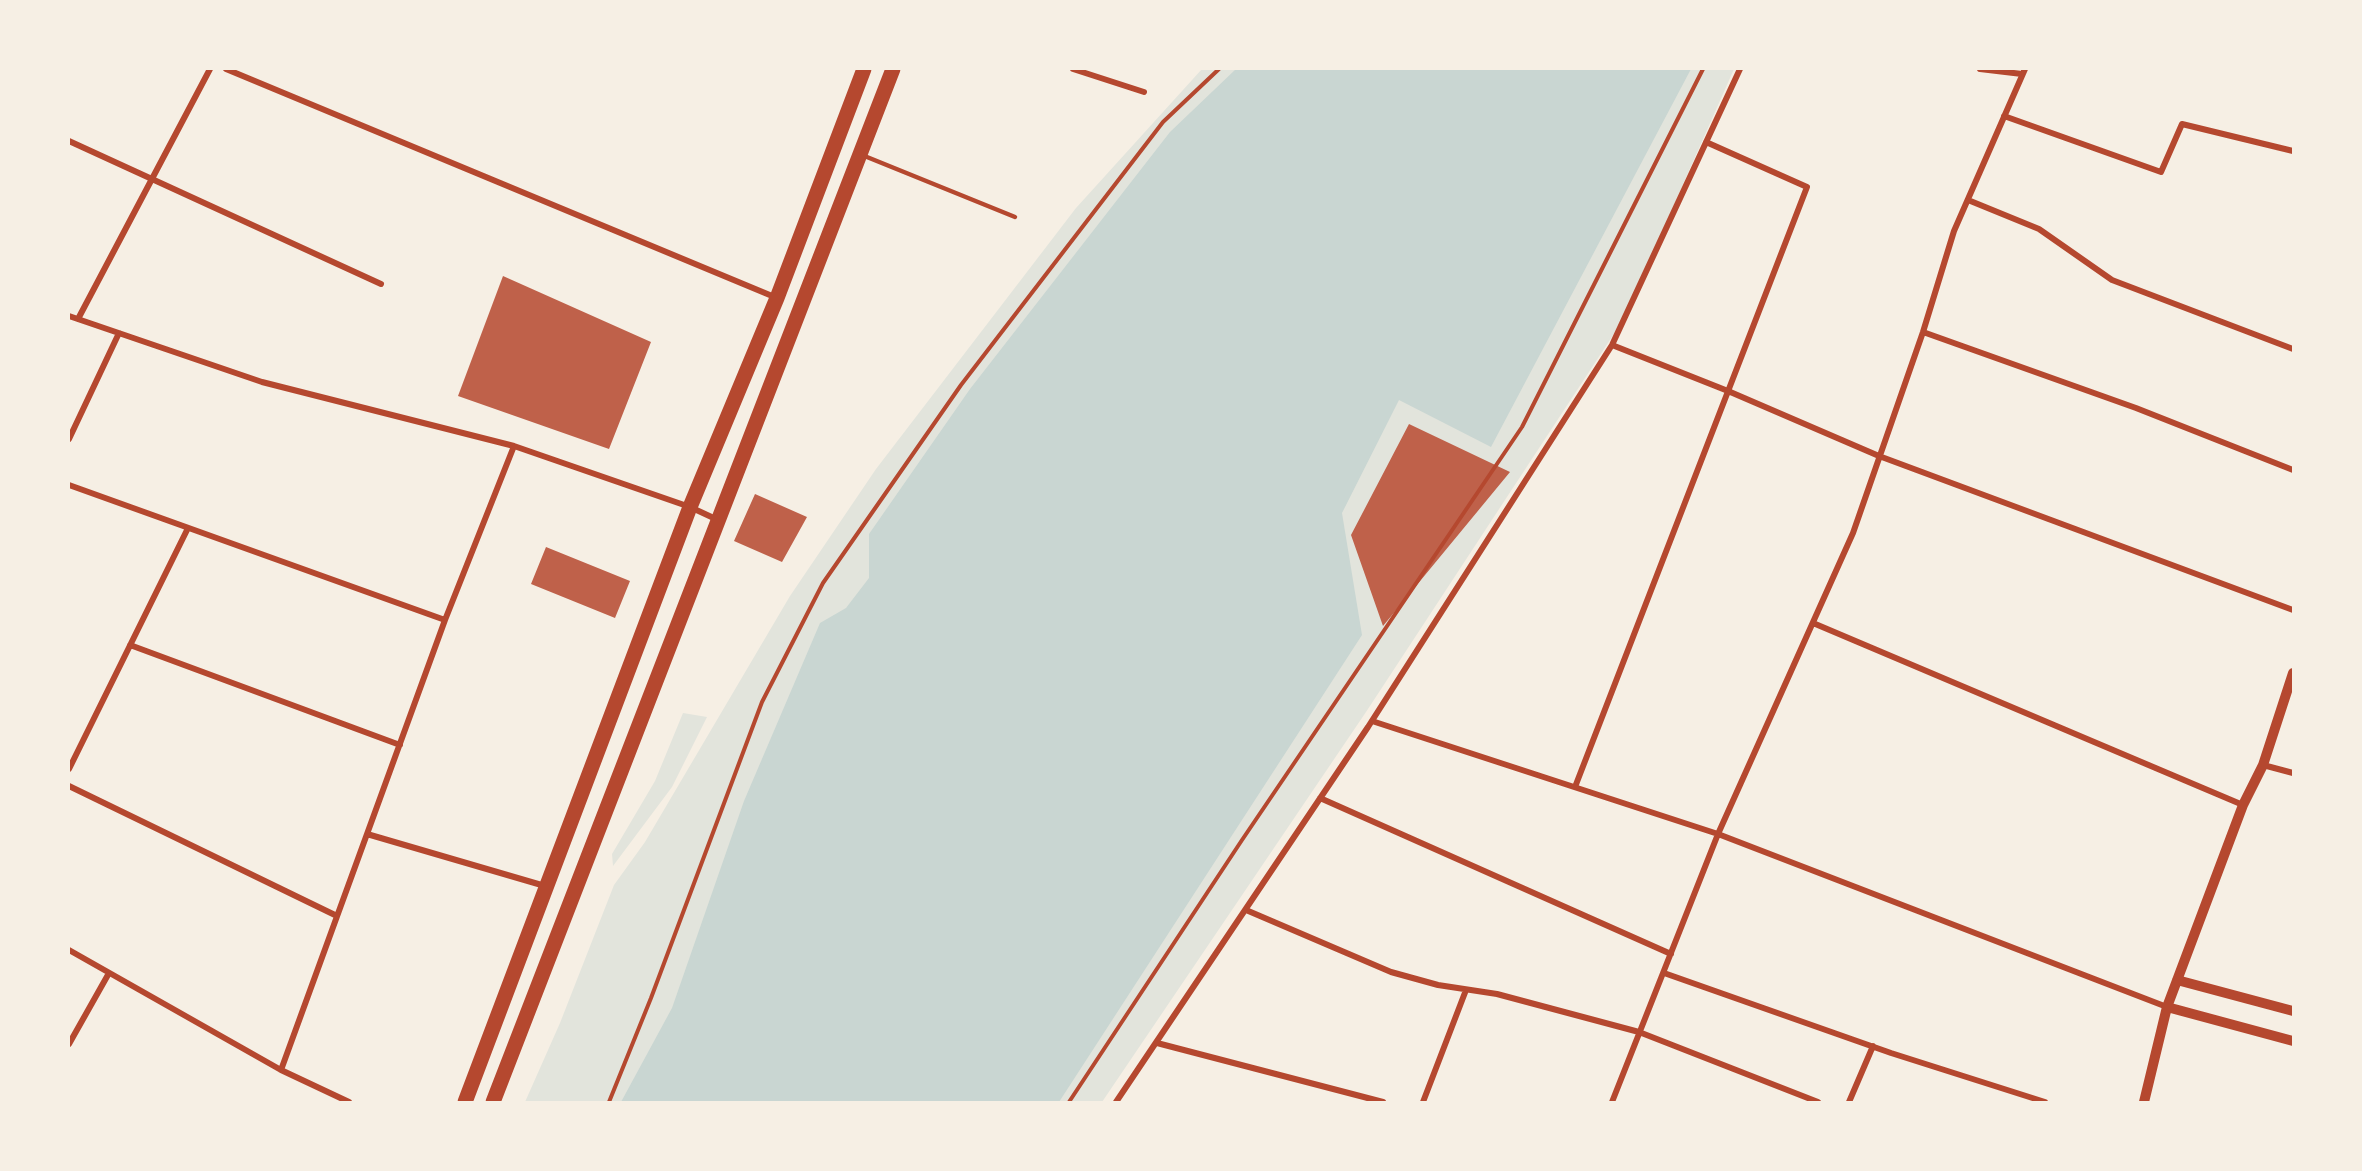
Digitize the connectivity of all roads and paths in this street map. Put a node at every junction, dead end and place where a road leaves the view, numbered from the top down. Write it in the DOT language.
graph roads {
  1 [pos="210,69"];
  2 [pos="226,69"];
  3 [pos="864,69"];
  4 [pos="893,69"];
  5 [pos="1073,69"];
  6 [pos="1219,69"];
  7 [pos="1703,69"];
  8 [pos="1740,69"];
  9 [pos="1980,69"];
  10 [pos="2024,72"];
  11 [pos="1144,92"];
  12 [pos="2004,116"];
  13 [pos="69,141"];
  14 [pos="1706,142"];
  15 [pos="2293,151"];
  16 [pos="861,154"];
  17 [pos="152,178"];
  18 [pos="1968,200"];
  19 [pos="1015,217"];
  20 [pos="381,284"];
  21 [pos="777,298"];
  22 [pos="69,316"];
  23 [pos="78,319"];
  24 [pos="1923,332"];
  25 [pos="119,333"];
  26 [pos="1612,345"];
  27 [pos="2293,349"];
  28 [pos="1728,391"];
  29 [pos="69,438"];
  30 [pos="514,446"];
  31 [pos="1879,456"];
  32 [pos="2293,470"];
  33 [pos="69,485"];
  34 [pos="690,507"];
  35 [pos="719,520"];
  36 [pos="188,528"];
  37 [pos="2293,610"];
  38 [pos="445,620"];
  39 [pos="1813,623"];
  40 [pos="130,645"];
  41 [pos="2293,673"];
  42 [pos="1372,721"];
  43 [pos="399,745"];
  44 [pos="2263,765"];
  45 [pos="69,769"];
  46 [pos="2293,773"];
  47 [pos="69,786"];
  48 [pos="1575,787"];
  49 [pos="1320,798"];
  50 [pos="2243,805"];
  51 [pos="367,834"];
  52 [pos="1718,834"];
  53 [pos="547,887"];
  54 [pos="1246,910"];
  55 [pos="337,916"];
  56 [pos="69,950"];
  57 [pos="1671,954"];
  58 [pos="109,973"];
  59 [pos="1664,973"];
  60 [pos="2177,980"];
  61 [pos="1466,990"];
  62 [pos="2167,1007"];
  63 [pos="2293,1011"];
  64 [pos="1639,1032"];
  65 [pos="2293,1041"];
  66 [pos="1157,1043"];
  67 [pos="69,1044"];
  68 [pos="1873,1046"];
  69 [pos="281,1070"];
  70 [pos="349,1102"];
  71 [pos="465,1102"];
  72 [pos="493,1102"];
  73 [pos="609,1102"];
  74 [pos="1069,1102"];
  75 [pos="1116,1102"];
  76 [pos="1383,1102"];
  77 [pos="1423,1102"];
  78 [pos="1612,1102"];
  79 [pos="1818,1102"];
  80 [pos="1849,1102"];
  81 [pos="2045,1102"];
  82 [pos="2144,1102"];
  1 -- 17 [label="street"];
  2 -- 21 [label="street"];
  3 -- 21 [label="highway"];
  4 -- 16 [label="highway"];
  5 -- 11 [label="street"];
  6 -- 73 [label="path"];
  7 -- 74 [label="path"];
  8 -- 14 [label="street"];
  9 -- 10 [label="street"];
  10 -- 12 [label="street"];
  12 -- 15 [label="street"];
  12 -- 18 [label="street"];
  13 -- 17 [label="street"];
  14 -- 26 [label="street"];
  14 -- 28 [label="street"];
  16 -- 19 [label="lane"];
  16 -- 35 [label="highway"];
  17 -- 20 [label="street"];
  17 -- 23 [label="street"];
  18 -- 24 [label="street"];
  18 -- 27 [label="street"];
  21 -- 34 [label="highway"];
  22 -- 23 [label="street"];
  23 -- 25 [label="street"];
  24 -- 31 [label="street"];
  24 -- 32 [label="street"];
  25 -- 29 [label="street"];
  25 -- 30 [label="street"];
  26 -- 28 [label="street"];
  26 -- 42 [label="street"];
  28 -- 31 [label="street"];
  28 -- 48 [label="street"];
  30 -- 34 [label="street"];
  30 -- 38 [label="street"];
  31 -- 37 [label="street"];
  31 -- 39 [label="street"];
  33 -- 36 [label="street"];
  34 -- 35 [label="street"];
  34 -- 53 [label="highway"];
  35 -- 72 [label="highway"];
  36 -- 38 [label="street"];
  36 -- 40 [label="street"];
  38 -- 43 [label="street"];
  39 -- 50 [label="street"];
  39 -- 52 [label="street"];
  40 -- 43 [label="street"];
  40 -- 45 [label="street"];
  41 -- 44 [label="street"];
  42 -- 48 [label="street"];
  42 -- 49 [label="street"];
  43 -- 51 [label="street"];
  44 -- 46 [label="street"];
  44 -- 50 [label="street"];
  47 -- 55 [label="street"];
  48 -- 52 [label="street"];
  49 -- 54 [label="street"];
  49 -- 57 [label="street"];
  50 -- 60 [label="street"];
  51 -- 53 [label="street"];
  51 -- 55 [label="street"];
  52 -- 57 [label="street"];
  52 -- 62 [label="street"];
  53 -- 71 [label="highway"];
  54 -- 61 [label="street"];
  54 -- 66 [label="street"];
  55 -- 69 [label="street"];
  56 -- 58 [label="street"];
  57 -- 59 [label="street"];
  58 -- 67 [label="street"];
  58 -- 69 [label="street"];
  59 -- 64 [label="street"];
  59 -- 68 [label="street"];
  60 -- 62 [label="street"];
  60 -- 63 [label="street"];
  61 -- 64 [label="street"];
  61 -- 77 [label="street"];
  62 -- 65 [label="street"];
  62 -- 82 [label="street"];
  64 -- 78 [label="street"];
  64 -- 79 [label="street"];
  66 -- 75 [label="street"];
  66 -- 76 [label="street"];
  68 -- 80 [label="street"];
  68 -- 81 [label="street"];
  69 -- 70 [label="street"];
}
